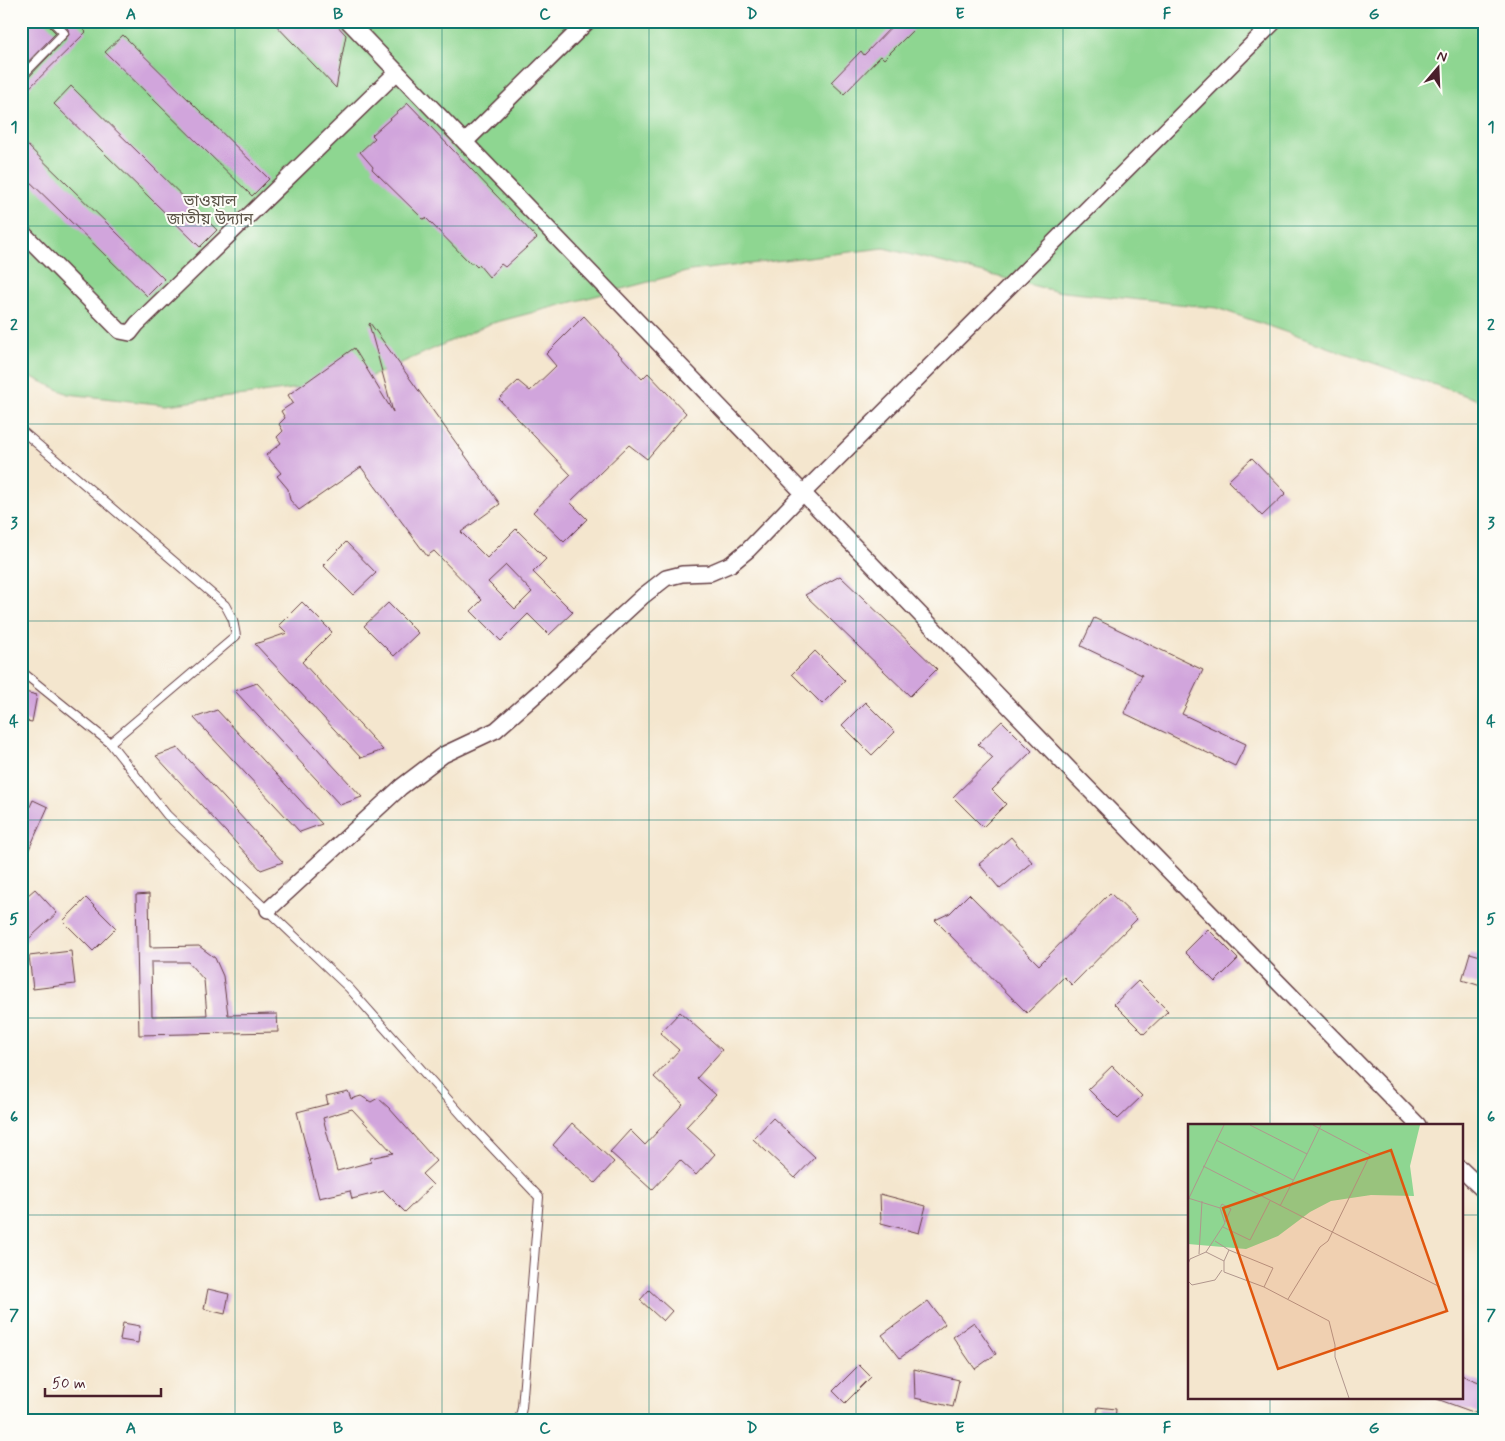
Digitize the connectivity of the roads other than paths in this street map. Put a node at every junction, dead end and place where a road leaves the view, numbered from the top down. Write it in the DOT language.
graph roads {
  1 [pos="52,21"];
  2 [pos="348,21"];
  3 [pos="588,21"];
  4 [pos="1275,21"];
  5 [pos="396,72"];
  6 [pos="21,77"];
  7 [pos="465,142"];
  8 [pos="21,231"];
  9 [pos="21,430"];
  10 [pos="803,492"];
  11 [pos="21,671"];
  12 [pos="110,743"];
  13 [pos="268,910"];
  14 [pos="1417,1124"];
  15 [pos="1462,1169"];
  16 [pos="1484,1192"];
  17 [pos="519,1420"];
  1 -- 6 [label="lane"];
  2 -- 5 [label="street"];
  3 -- 7 [label="street"];
  4 -- 10 [label="street"];
  5 -- 7 [label="street"];
  5 -- 8 [label="street"];
  7 -- 10 [label="street"];
  9 -- 12 [label="lane"];
  10 -- 13 [label="street"];
  10 -- 14 [label="street"];
  11 -- 12 [label="lane"];
  12 -- 13 [label="lane"];
  13 -- 17 [label="lane"];
  15 -- 16 [label="street"];
}
